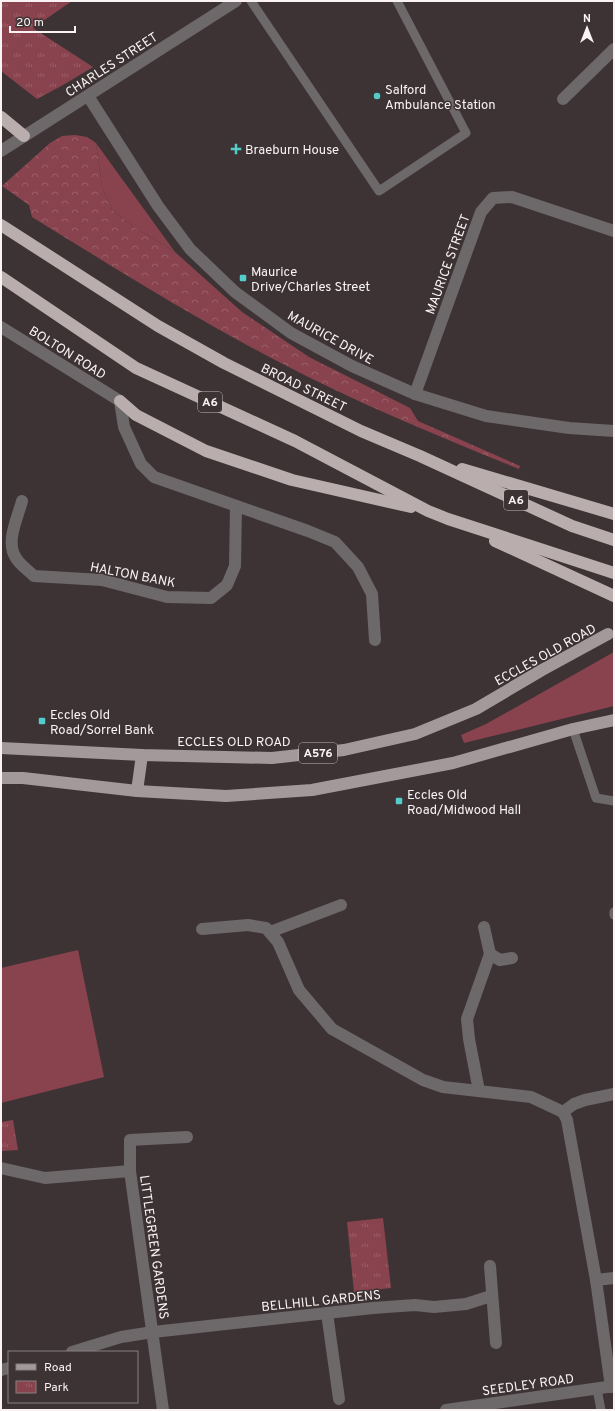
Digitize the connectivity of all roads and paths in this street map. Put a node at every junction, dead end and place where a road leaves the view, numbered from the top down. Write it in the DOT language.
graph roads {
  1 [pos="236,1"];
  2 [pos="251,1"];
  3 [pos="398,1"];
  4 [pos="614,49"];
  5 [pos="88,96"];
  6 [pos="563,99"];
  7 [pos="1,117"];
  8 [pos="24,136"];
  9 [pos="1,151"];
  10 [pos="1,225"];
  11 [pos="614,230"];
  12 [pos="1,278"];
  13 [pos="1,327"];
  14 [pos="414,394"];
  15 [pos="120,401"];
  16 [pos="614,432"];
  17 [pos="420,456"];
  18 [pos="22,501"];
  19 [pos="236,506"];
  20 [pos="428,511"];
  21 [pos="614,514"];
  22 [pos="448,519"];
  23 [pos="614,540"];
  24 [pos="614,572"];
  25 [pos="614,596"];
  26 [pos="608,634"];
  27 [pos="375,640"];
  28 [pos="614,720"];
  29 [pos="573,729"];
  30 [pos="1,748"];
  31 [pos="142,755"];
  32 [pos="1,778"];
  33 [pos="137,791"];
  34 [pos="614,801"];
  35 [pos="341,904"];
  36 [pos="484,927"];
  37 [pos="202,929"];
  38 [pos="270,932"];
  39 [pos="490,954"];
  40 [pos="512,958"];
  41 [pos="479,1091"];
  42 [pos="614,1094"];
  43 [pos="563,1112"];
  44 [pos="188,1137"];
  45 [pos="1,1168"];
  46 [pos="130,1171"];
  47 [pos="490,1266"];
  48 [pos="614,1278"];
  49 [pos="596,1280"];
  50 [pos="491,1296"];
  51 [pos="327,1313"];
  52 [pos="152,1332"];
  53 [pos="496,1343"];
  54 [pos="75,1351"];
  55 [pos="612,1386"];
  56 [pos="597,1389"];
  57 [pos="339,1399"];
  58 [pos="163,1410"];
  59 [pos="446,1410"];
  60 [pos="601,1410"];
  1 -- 5 [label="street, CHARLES STREET"];
  2 -- 3 [label="lane"];
  4 -- 6 [label="street"];
  5 -- 8 [label="street, CHARLES STREET"];
  5 -- 14 [label="street, MAURICE DRIVE"];
  7 -- 8 [label="highway"];
  8 -- 9 [label="street, CHARLES STREET"];
  10 -- 17 [label="highway, BROAD STREET / A6"];
  11 -- 14 [label="street, MAURICE STREET"];
  12 -- 20 [label="highway, A6"];
  13 -- 15 [label="street, BOLTON ROAD"];
  14 -- 16 [label="street, MAURICE DRIVE"];
  15 -- 19 [label="street"];
  15 -- 20 [label="highway"];
  17 -- 21 [label="highway"];
  17 -- 23 [label="highway, BROAD STREET / A6"];
  18 -- 19 [label="street, HALTON BANK"];
  19 -- 27 [label="street"];
  20 -- 22 [label="highway, A6"];
  22 -- 24 [label="highway, A6"];
  22 -- 25 [label="highway"];
  26 -- 31 [label="main road, ECCLES OLD ROAD / A576"];
  28 -- 29 [label="main road"];
  29 -- 33 [label="main road"];
  29 -- 34 [label="lane"];
  30 -- 31 [label="main road, ECCLES OLD ROAD / A576"];
  31 -- 33 [label="main road"];
  32 -- 33 [label="main road"];
  35 -- 38 [label="street"];
  36 -- 39 [label="street"];
  37 -- 38 [label="street"];
  38 -- 41 [label="street"];
  39 -- 40 [label="street"];
  39 -- 41 [label="street"];
  41 -- 43 [label="street"];
  42 -- 43 [label="street"];
  43 -- 49 [label="street"];
  44 -- 46 [label="street"];
  45 -- 46 [label="street, LITTLEGREEN GARDENS"];
  46 -- 52 [label="street, LITTLEGREEN GARDENS"];
  47 -- 50 [label="street"];
  48 -- 49 [label="street"];
  49 -- 55 [label="street"];
  50 -- 51 [label="street, BELLHILL GARDENS"];
  50 -- 53 [label="street"];
  51 -- 52 [label="street, BELLHILL GARDENS"];
  51 -- 57 [label="street"];
  52 -- 54 [label="street, BELLHILL GARDENS"];
  52 -- 58 [label="street, LITTLEGREEN GARDENS"];
  55 -- 56 [label="street, SEEDLEY ROAD"];
  56 -- 59 [label="street, SEEDLEY ROAD"];
  56 -- 60 [label="lane"];
}
